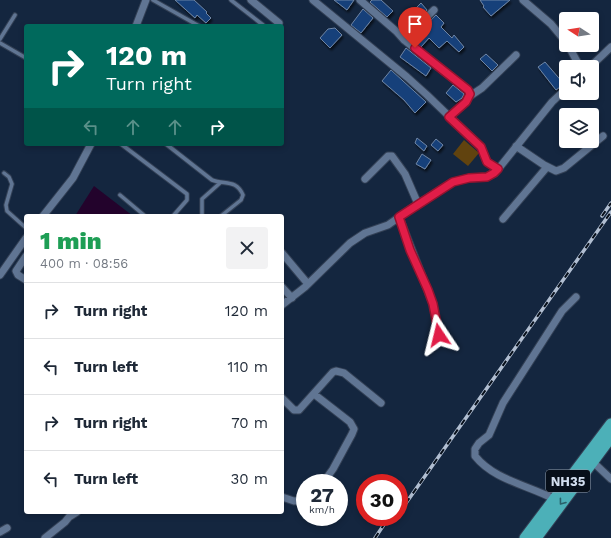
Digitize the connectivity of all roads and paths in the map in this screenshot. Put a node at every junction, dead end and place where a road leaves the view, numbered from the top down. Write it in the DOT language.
graph roads {
  1 [pos="146,0"];
  2 [pos="153,0"];
  3 [pos="231,0"];
  4 [pos="251,0"];
  5 [pos="313,0"];
  6 [pos="360,0"];
  7 [pos="523,0"];
  8 [pos="434,10"];
  9 [pos="15,15"];
  10 [pos="279,23"];
  11 [pos="137,24"];
  12 [pos="195,24"];
  13 [pos="262,24"];
  14 [pos="559,34"];
  15 [pos="0,39"];
  16 [pos="404,40"];
  17 [pos="0,43"];
  18 [pos="611,47"];
  19 [pos="516,56"];
  20 [pos="24,57"];
  21 [pos="597,60"];
  22 [pos="559,95"];
  23 [pos="470,96"];
  24 [pos="449,117"];
  25 [pos="603,136"];
  26 [pos="90,146"];
  27 [pos="124,146"];
  28 [pos="169,146"];
  29 [pos="516,146"];
  30 [pos="547,167"];
  31 [pos="498,169"];
  32 [pos="4,173"];
  33 [pos="365,179"];
  34 [pos="220,183"];
  35 [pos="120,195"];
  36 [pos="418,204"];
  37 [pos="45,214"];
  38 [pos="143,214"];
  39 [pos="175,214"];
  40 [pos="202,214"];
  41 [pos="223,214"];
  42 [pos="399,217"];
  43 [pos="503,219"];
  44 [pos="24,226"];
  45 [pos="24,241"];
  46 [pos="284,255"];
  47 [pos="24,259"];
  48 [pos="0,275"];
  49 [pos="24,278"];
  50 [pos="308,284"];
  51 [pos="284,289"];
  52 [pos="292,298"];
  53 [pos="576,298"];
  54 [pos="284,304"];
  55 [pos="439,335"];
  56 [pos="314,394"];
  57 [pos="284,400"];
  58 [pos="381,403"];
  59 [pos="611,424"];
  60 [pos="611,437"];
  61 [pos="593,462"];
  62 [pos="329,474"];
  63 [pos="611,479"];
  64 [pos="284,498"];
  65 [pos="554,499"];
  66 [pos="296,501"];
  67 [pos="74,514"];
  68 [pos="45,538"];
  69 [pos="525,538"];
  70 [pos="536,538"];
  1 -- 11 [label="street"];
  2 -- 12 [label="lane"];
  3 -- 13 [label="lane"];
  4 -- 10 [label="street"];
  5 -- 24 [label="street"];
  6 -- 16 [label="street"];
  7 -- 14 [label="street"];
  8 -- 16 [label="street"];
  9 -- 15 [label="lane"];
  16 -- 23 [label="street"];
  17 -- 20 [label="lane"];
  18 -- 21 [label="street"];
  19 -- 23 [label="street"];
  22 -- 29 [label="street"];
  23 -- 24 [label="street"];
  24 -- 31 [label="street"];
  25 -- 30 [label="street"];
  26 -- 37 [label="street"];
  27 -- 39 [label="lane"];
  28 -- 34 [label="lane"];
  29 -- 30 [label="street"];
  29 -- 31 [label="street"];
  30 -- 43 [label="street"];
  31 -- 36 [label="street"];
  32 -- 44 [label="lane"];
  33 -- 36 [label="street"];
  34 -- 40 [label="lane"];
  34 -- 41 [label="lane"];
  35 -- 38 [label="lane"];
  36 -- 42 [label="street"];
  42 -- 50 [label="street"];
  42 -- 55 [label="street"];
  45 -- 48 [label="street"];
  46 -- 50 [label="street"];
  47 -- 49 [label="street"];
  50 -- 52 [label="street"];
  51 -- 52 [label="street"];
  52 -- 54 [label="street"];
  53 -- 65 [label="street"];
  56 -- 57 [label="street"];
  56 -- 58 [label="street"];
  56 -- 62 [label="street"];
  59 -- 65 [label="highway, NH35"];
  60 -- 61 [label="highway, NH35"];
  61 -- 63 [label="street"];
  61 -- 70 [label="highway, NH35, one-way"];
  64 -- 66 [label="street"];
  65 -- 69 [label="highway, NH35"];
  67 -- 68 [label="street"];
}
